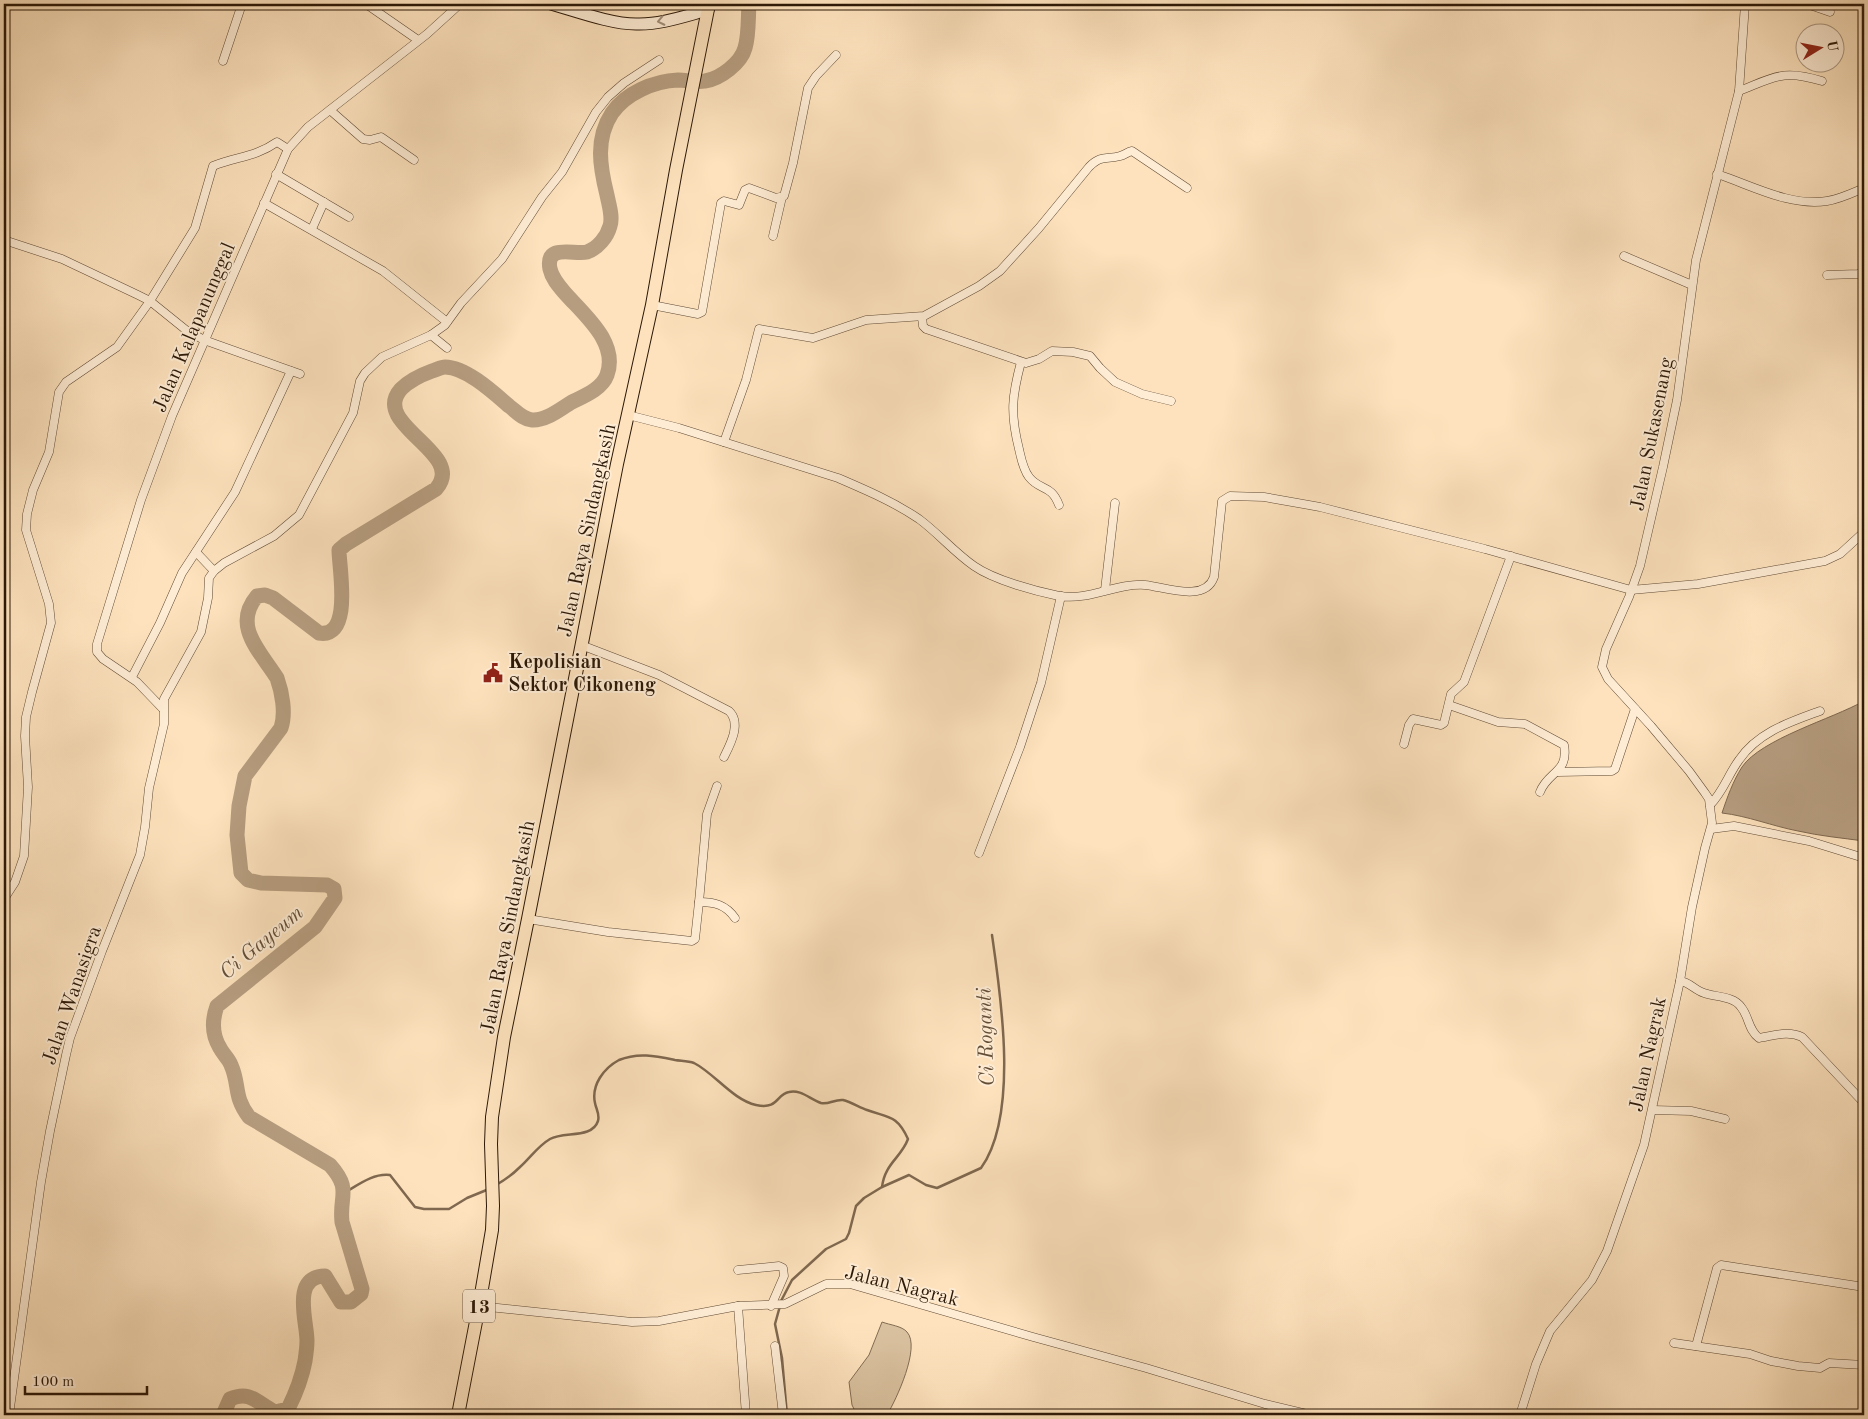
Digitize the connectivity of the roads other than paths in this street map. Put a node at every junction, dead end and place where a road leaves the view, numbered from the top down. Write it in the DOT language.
graph roads {
  1 [pos="242,4"];
  2 [pos="366,4"];
  3 [pos="460,4"];
  4 [pos="551,4"];
  5 [pos="1745,4"];
  6 [pos="1807,4"];
  7 [pos="709,7"];
  8 [pos="1830,12"];
  9 [pos="418,40"];
  10 [pos="836,55"];
  11 [pos="659,60"];
  12 [pos="223,61"];
  13 [pos="1822,81"];
  14 [pos="1739,91"];
  15 [pos="330,110"];
  16 [pos="288,149"];
  17 [pos="414,160"];
  18 [pos="276,174"];
  19 [pos="1717,174"];
  20 [pos="1187,188"];
  21 [pos="1864,188"];
  22 [pos="782,197"];
  23 [pos="264,202"];
  24 [pos="324,202"];
  25 [pos="349,217"];
  26 [pos="312,229"];
  27 [pos="773,236"];
  28 [pos="4,240"];
  29 [pos="1624,256"];
  30 [pos="1864,272"];
  31 [pos="1827,275"];
  32 [pos="1692,285"];
  33 [pos="150,301"];
  34 [pos="652,305"];
  35 [pos="922,317"];
  36 [pos="447,322"];
  37 [pos="431,335"];
  38 [pos="204,340"];
  39 [pos="447,348"];
  40 [pos="1021,362"];
  41 [pos="291,372"];
  42 [pos="300,374"];
  43 [pos="1171,401"];
  44 [pos="628,415"];
  45 [pos="724,442"];
  46 [pos="1115,503"];
  47 [pos="1059,505"];
  48 [pos="1864,532"];
  49 [pos="196,552"];
  50 [pos="1511,556"];
  51 [pos="213,569"];
  52 [pos="1105,590"];
  53 [pos="1631,590"];
  54 [pos="1061,596"];
  55 [pos="582,645"];
  56 [pos="132,677"];
  57 [pos="1448,704"];
  58 [pos="161,707"];
  59 [pos="1635,709"];
  60 [pos="1820,711"];
  61 [pos="1404,744"];
  62 [pos="724,757"];
  63 [pos="1558,772"];
  64 [pos="717,786"];
  65 [pos="1540,792"];
  66 [pos="1710,805"];
  67 [pos="1711,829"];
  68 [pos="978,853"];
  69 [pos="1864,858"];
  70 [pos="4,899"];
  71 [pos="699,902"];
  72 [pos="735,918"];
  73 [pos="528,919"];
  74 [pos="1680,981"];
  75 [pos="1864,1103"];
  76 [pos="1652,1110"];
  77 [pos="1725,1119"];
  78 [pos="738,1270"];
  79 [pos="1864,1287"];
  80 [pos="479,1306"];
  81 [pos="738,1306"];
  82 [pos="771,1306"];
  83 [pos="1674,1343"];
  84 [pos="775,1346"];
  85 [pos="1696,1346"];
  86 [pos="1864,1365"];
  87 [pos="9,1415"];
  88 [pos="458,1415"];
  89 [pos="746,1415"];
  90 [pos="783,1415"];
  91 [pos="1311,1415"];
  92 [pos="1520,1415"];
  1 -- 12 [label="street"];
  2 -- 9 [label="street"];
  3 -- 9 [label="street, Jalan Kalapanunggal"];
  7 -- 4 [label="main road, one-way"];
  5 -- 14 [label="street, Jalan Sukasenang"];
  6 -- 8 [label="street"];
  7 -- 34 [label="highway, Jalan Raya Sindangkasih / 13"];
  9 -- 15 [label="street, Jalan Kalapanunggal"];
  10 -- 22 [label="street"];
  11 -- 36 [label="street"];
  13 -- 14 [label="street"];
  14 -- 19 [label="street, Jalan Sukasenang"];
  15 -- 16 [label="street, Jalan Kalapanunggal"];
  15 -- 17 [label="street"];
  16 -- 18 [label="street, Jalan Kalapanunggal"];
  16 -- 33 [label="street"];
  18 -- 23 [label="street, Jalan Kalapanunggal"];
  18 -- 24 [label="street"];
  19 -- 21 [label="street"];
  19 -- 32 [label="street, Jalan Sukasenang"];
  20 -- 35 [label="street"];
  22 -- 27 [label="street"];
  22 -- 34 [label="street"];
  23 -- 26 [label="street"];
  23 -- 38 [label="street, Jalan Kalapanunggal"];
  24 -- 25 [label="street"];
  24 -- 26 [label="street"];
  26 -- 36 [label="street"];
  28 -- 33 [label="street"];
  29 -- 32 [label="street"];
  30 -- 31 [label="street"];
  32 -- 53 [label="street, Jalan Sukasenang"];
  33 -- 38 [label="street"];
  33 -- 70 [label="street"];
  34 -- 44 [label="highway, Jalan Raya Sindangkasih / 13"];
  35 -- 40 [label="street"];
  35 -- 45 [label="street"];
  36 -- 37 [label="street"];
  37 -- 39 [label="street"];
  37 -- 51 [label="street"];
  38 -- 41 [label="street"];
  38 -- 56 [label="street, Jalan Kalapanunggal"];
  40 -- 43 [label="street"];
  40 -- 47 [label="street"];
  41 -- 42 [label="street"];
  41 -- 49 [label="street"];
  44 -- 45 [label="street"];
  44 -- 55 [label="highway, Jalan Raya Sindangkasih / 13"];
  45 -- 54 [label="street"];
  46 -- 52 [label="street"];
  48 -- 53 [label="street"];
  49 -- 51 [label="street"];
  49 -- 56 [label="street"];
  50 -- 52 [label="street"];
  50 -- 53 [label="street"];
  50 -- 57 [label="street"];
  51 -- 58 [label="street, Jalan Wanasigra"];
  52 -- 54 [label="street"];
  53 -- 59 [label="street, Jalan Sukasenang"];
  54 -- 68 [label="street"];
  55 -- 62 [label="street"];
  55 -- 73 [label="highway, Jalan Raya Sindangkasih / 13"];
  56 -- 58 [label="street, Jalan Kalapanunggal"];
  57 -- 61 [label="street"];
  57 -- 63 [label="street"];
  58 -- 87 [label="street, Jalan Wanasigra"];
  59 -- 63 [label="street"];
  59 -- 66 [label="street, Jalan Sukasenang"];
  60 -- 66 [label="street"];
  63 -- 65 [label="street"];
  64 -- 71 [label="street"];
  66 -- 67 [label="street, Jalan Sukasenang"];
  67 -- 69 [label="street"];
  67 -- 74 [label="street, Jalan Nagrak"];
  71 -- 72 [label="street"];
  71 -- 73 [label="street"];
  73 -- 80 [label="highway, Jalan Raya Sindangkasih / 13"];
  74 -- 75 [label="street"];
  74 -- 76 [label="street, Jalan Nagrak"];
  76 -- 77 [label="street"];
  76 -- 92 [label="street, Jalan Nagrak"];
  78 -- 82 [label="street"];
  79 -- 85 [label="street"];
  80 -- 81 [label="street, Jalan Nagrak"];
  80 -- 88 [label="highway, 13"];
  81 -- 82 [label="street, Jalan Nagrak"];
  81 -- 89 [label="street"];
  82 -- 91 [label="street, Jalan Nagrak"];
  83 -- 85 [label="street"];
  84 -- 90 [label="street"];
  85 -- 86 [label="street"];
}
